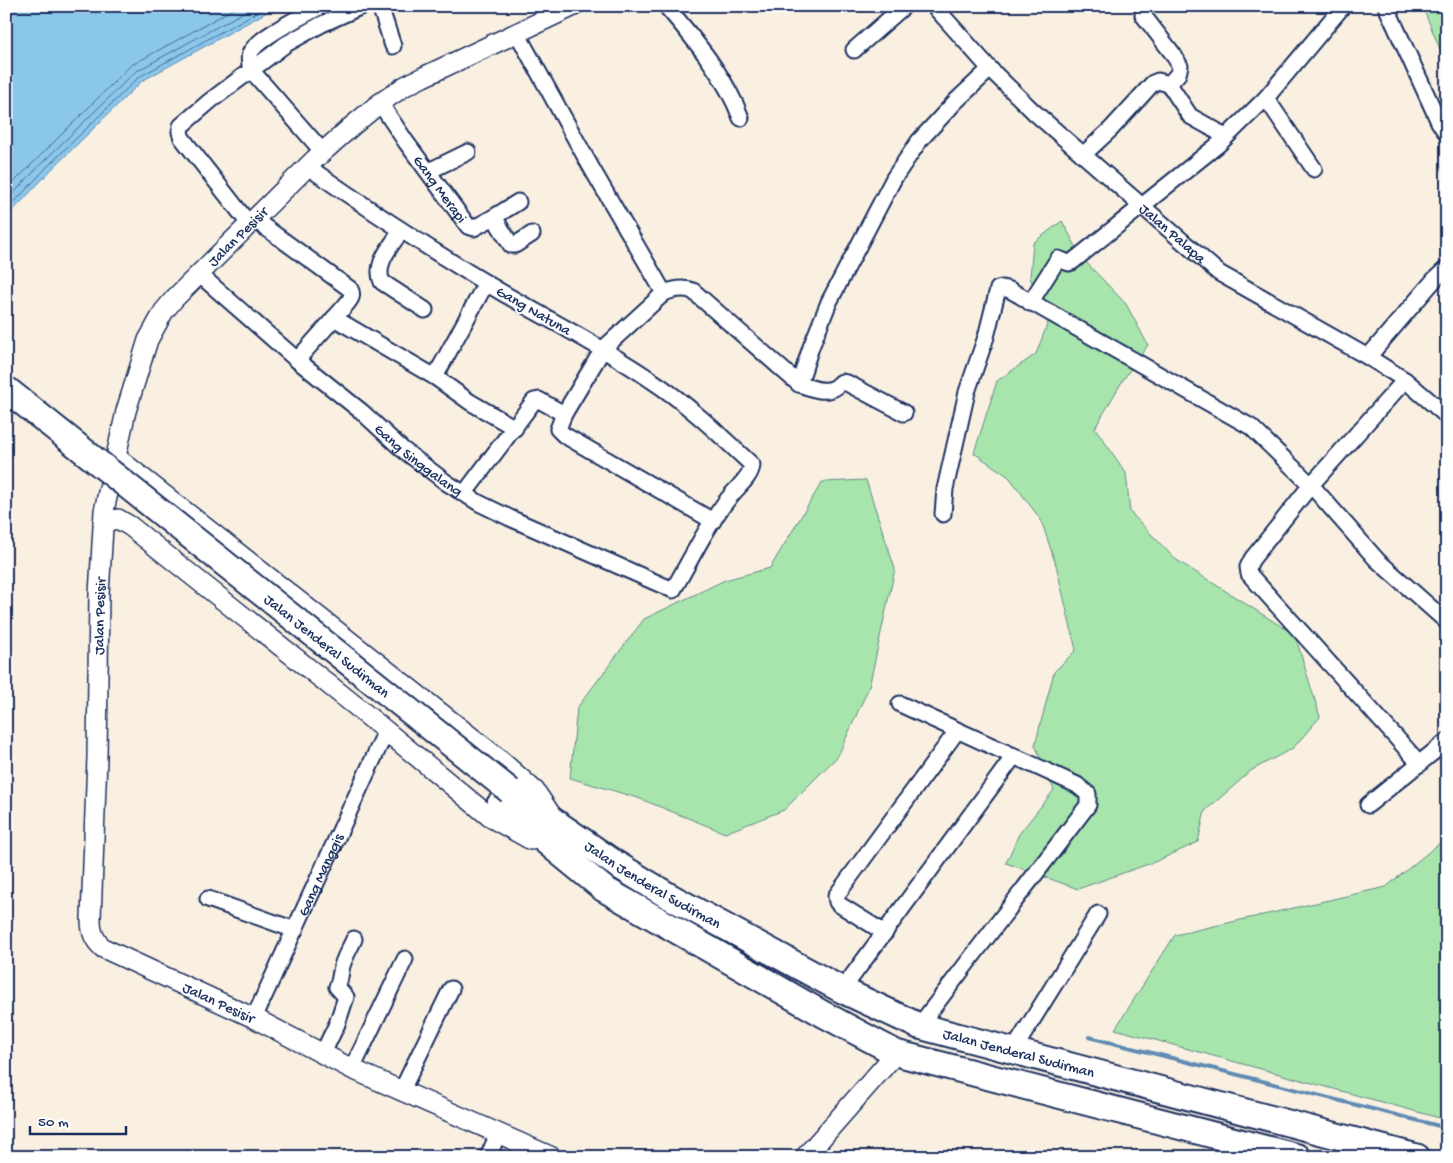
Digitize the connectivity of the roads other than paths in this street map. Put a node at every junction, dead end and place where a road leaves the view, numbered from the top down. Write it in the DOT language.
graph roads {
  1 [pos="321,6"];
  2 [pos="362,6"];
  3 [pos="380,6"];
  4 [pos="574,6"];
  5 [pos="666,6"];
  6 [pos="904,6"];
  7 [pos="934,6"];
  8 [pos="1144,6"];
  9 [pos="1343,6"];
  10 [pos="1386,6"];
  11 [pos="522,41"];
  12 [pos="393,46"];
  13 [pos="854,50"];
  14 [pos="990,69"];
  15 [pos="251,70"];
  16 [pos="1169,84"];
  17 [pos="1266,98"];
  18 [pos="380,104"];
  19 [pos="741,118"];
  20 [pos="1447,134"];
  21 [pos="1225,138"];
  22 [pos="323,152"];
  23 [pos="468,152"];
  24 [pos="1084,154"];
  25 [pos="308,167"];
  26 [pos="1314,169"];
  27 [pos="428,171"];
  28 [pos="518,202"];
  29 [pos="1142,207"];
  30 [pos="494,217"];
  31 [pos="253,222"];
  32 [pos="400,231"];
  33 [pos="532,234"];
  34 [pos="1447,268"];
  35 [pos="199,274"];
  36 [pos="486,283"];
  37 [pos="664,293"];
  38 [pos="1030,303"];
  39 [pos="425,310"];
  40 [pos="334,318"];
  41 [pos="603,350"];
  42 [pos="1368,357"];
  43 [pos="297,360"];
  44 [pos="435,377"];
  45 [pos="1405,380"];
  46 [pos="799,384"];
  47 [pos="6,389"];
  48 [pos="6,410"];
  49 [pos="904,413"];
  50 [pos="564,414"];
  51 [pos="1447,416"];
  52 [pos="515,428"];
  53 [pos="116,457"];
  54 [pos="1311,485"];
  55 [pos="464,494"];
  56 [pos="943,514"];
  57 [pos="713,521"];
  58 [pos="103,522"];
  59 [pos="1447,622"];
  60 [pos="900,704"];
  61 [pos="958,730"];
  62 [pos="386,731"];
  63 [pos="1447,741"];
  64 [pos="1014,756"];
  65 [pos="1420,764"];
  66 [pos="505,798"];
  67 [pos="1368,805"];
  68 [pos="553,833"];
  69 [pos="208,899"];
  70 [pos="1098,914"];
  71 [pos="295,930"];
  72 [pos="884,933"];
  73 [pos="354,939"];
  74 [pos="405,959"];
  75 [pos="451,989"];
  76 [pos="842,990"];
  77 [pos="254,1018"];
  78 [pos="918,1026"];
  79 [pos="1013,1051"];
  80 [pos="896,1053"];
  81 [pos="322,1055"];
  82 [pos="352,1069"];
  83 [pos="401,1092"];
  84 [pos="498,1134"];
  85 [pos="488,1157"];
  86 [pos="552,1157"];
  87 [pos="805,1157"];
  88 [pos="1298,1157"];
  89 [pos="1417,1157"];
  1 -- 15 [label="street"];
  2 -- 15 [label="street"];
  3 -- 12 [label="street"];
  4 -- 11 [label="street, Jalan Pesisir"];
  5 -- 19 [label="street"];
  6 -- 13 [label="street"];
  7 -- 14 [label="street, Jalan Palapa"];
  8 -- 16 [label="street"];
  9 -- 17 [label="street"];
  10 -- 20 [label="street"];
  11 -- 18 [label="street, Jalan Pesisir"];
  11 -- 37 [label="street"];
  14 -- 24 [label="street, Jalan Palapa"];
  14 -- 46 [label="street"];
  15 -- 22 [label="street"];
  15 -- 31 [label="street"];
  16 -- 21 [label="street"];
  16 -- 24 [label="street"];
  17 -- 21 [label="street"];
  17 -- 26 [label="street"];
  18 -- 22 [label="street, Jalan Pesisir"];
  18 -- 27 [label="street, Gang Merapi"];
  21 -- 29 [label="street"];
  22 -- 25 [label="street, Jalan Pesisir"];
  23 -- 27 [label="street"];
  24 -- 29 [label="street, Jalan Palapa"];
  25 -- 31 [label="street, Jalan Pesisir"];
  25 -- 32 [label="street, Gang Natuna"];
  27 -- 30 [label="street, Gang Merapi"];
  28 -- 30 [label="street, Gang Merapi"];
  29 -- 38 [label="street"];
  29 -- 42 [label="street, Jalan Palapa"];
  30 -- 33 [label="street"];
  31 -- 35 [label="street, Jalan Pesisir"];
  31 -- 40 [label="street"];
  32 -- 36 [label="street, Gang Natuna"];
  32 -- 39 [label="street"];
  34 -- 42 [label="street"];
  35 -- 43 [label="street, Gang Singgalang"];
  35 -- 53 [label="street, Jalan Pesisir"];
  36 -- 41 [label="street, Gang Natuna"];
  36 -- 44 [label="street"];
  37 -- 41 [label="street"];
  37 -- 46 [label="street"];
  38 -- 54 [label="street"];
  38 -- 56 [label="street"];
  40 -- 43 [label="street"];
  40 -- 44 [label="street"];
  41 -- 50 [label="street"];
  41 -- 57 [label="street, Gang Natuna"];
  42 -- 45 [label="street, Jalan Palapa"];
  43 -- 55 [label="street, Gang Singgalang"];
  44 -- 52 [label="street"];
  45 -- 51 [label="street, Jalan Palapa"];
  45 -- 54 [label="street"];
  46 -- 49 [label="street"];
  47 -- 66 [label="main road, Jalan Jenderal Sudirman, bridge"];
  48 -- 66 [label="main road, Jalan Jenderal Sudirman"];
  50 -- 52 [label="street"];
  50 -- 57 [label="street"];
  52 -- 55 [label="street"];
  53 -- 58 [label="street, Jalan Pesisir"];
  53 -- 68 [label="street"];
  54 -- 59 [label="street"];
  54 -- 65 [label="street"];
  55 -- 57 [label="street, Gang Singgalang"];
  58 -- 62 [label="street"];
  58 -- 77 [label="street, Jalan Pesisir"];
  60 -- 61 [label="street"];
  61 -- 64 [label="street"];
  61 -- 72 [label="street"];
  62 -- 68 [label="street"];
  62 -- 71 [label="street, Gang Manggis"];
  63 -- 65 [label="street"];
  64 -- 72 [label="street"];
  64 -- 78 [label="street"];
  65 -- 67 [label="street"];
  66 -- 68 [label="main road, Jalan Jenderal Sudirman"];
  68 -- 76 [label="main road, Jalan Jenderal Sudirman"];
  68 -- 80 [label="main road, Jalan Jenderal Sudirman"];
  69 -- 71 [label="street"];
  70 -- 79 [label="street"];
  71 -- 77 [label="street, Gang Manggis"];
  72 -- 76 [label="street"];
  73 -- 81 [label="street"];
  74 -- 82 [label="street"];
  75 -- 83 [label="street"];
  76 -- 78 [label="main road, Jalan Jenderal Sudirman"];
  77 -- 81 [label="street, Jalan Pesisir"];
  78 -- 79 [label="main road, Jalan Jenderal Sudirman"];
  79 -- 89 [label="main road, Jalan Jenderal Sudirman"];
  80 -- 87 [label="street"];
  80 -- 88 [label="main road, Jalan Jenderal Sudirman"];
  81 -- 82 [label="street, Jalan Pesisir"];
  82 -- 83 [label="street, Jalan Pesisir"];
  83 -- 84 [label="street, Jalan Pesisir"];
  84 -- 85 [label="street"];
  84 -- 86 [label="street, Jalan Pesisir"];
}
